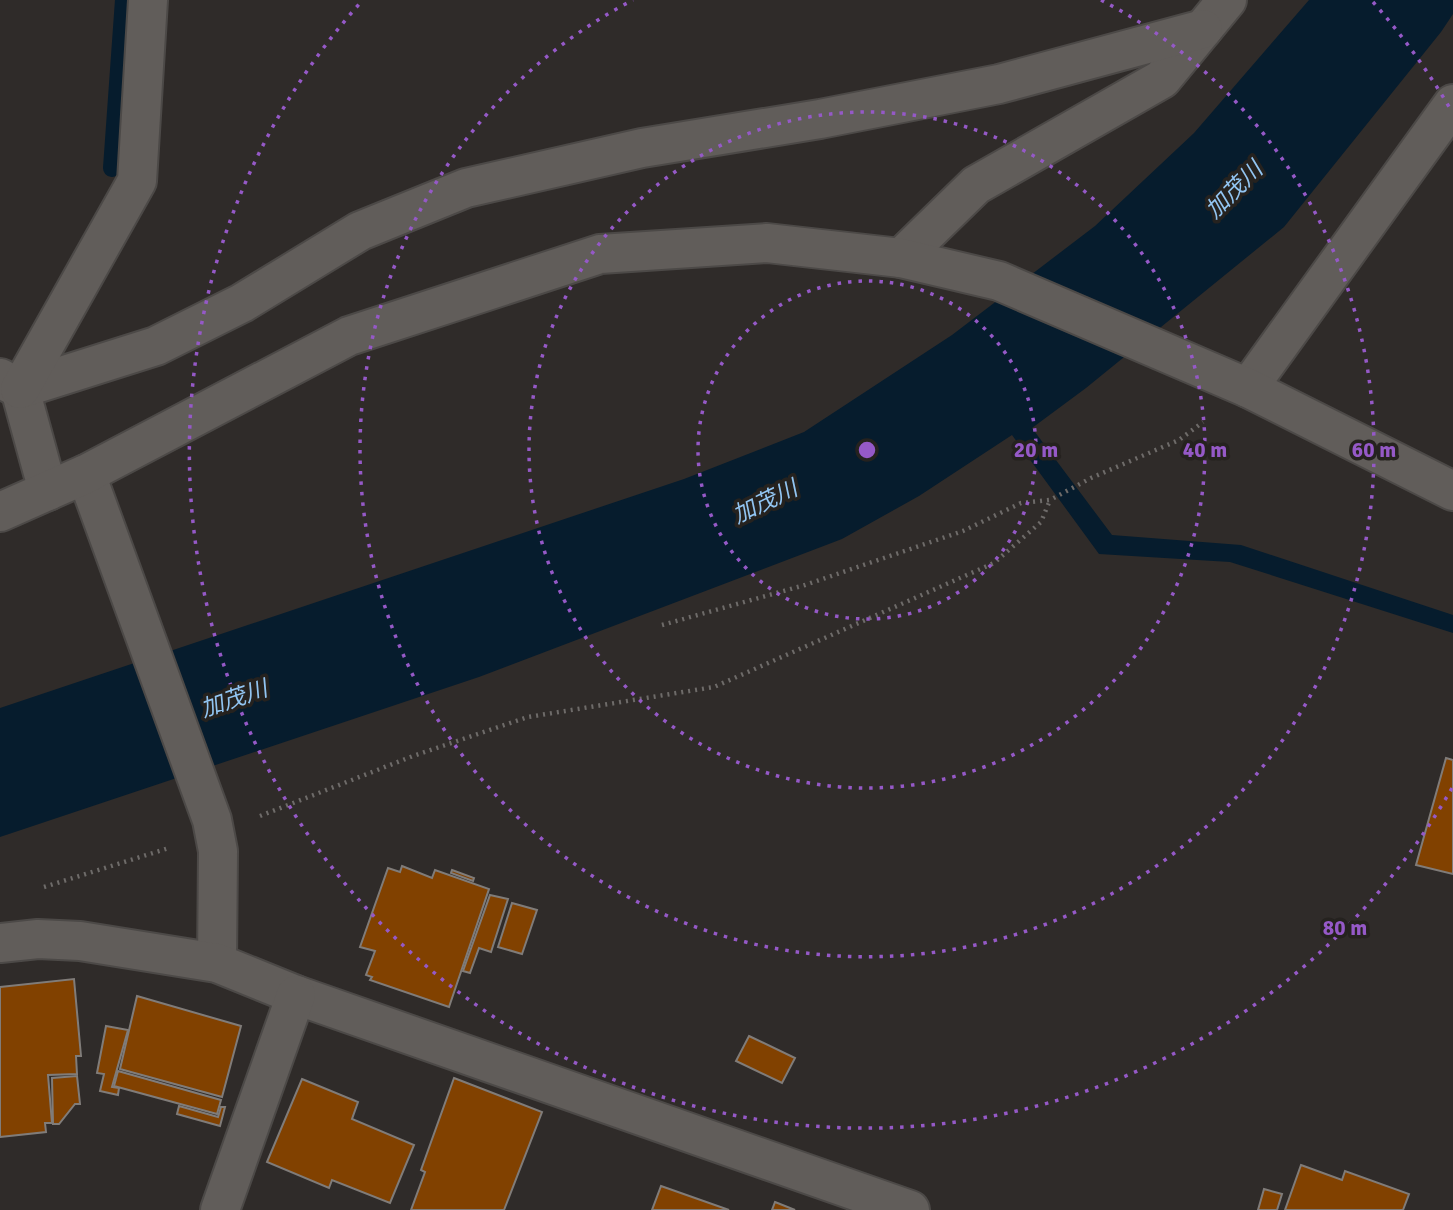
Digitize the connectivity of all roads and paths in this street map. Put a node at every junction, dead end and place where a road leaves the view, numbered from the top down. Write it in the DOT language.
graph roads {
  1 [pos="148,0"];
  2 [pos="1227,0"];
  3 [pos="1203,29"];
  4 [pos="1453,104"];
  5 [pos="901,258"];
  6 [pos="10,383"];
  7 [pos="1248,388"];
  8 [pos="86,474"];
  9 [pos="48,491"];
  10 [pos="1453,491"];
  11 [pos="1051,500"];
  12 [pos="0,512"];
  13 [pos="662,625"];
  14 [pos="214,827"];
  15 [pos="38,889"];
  16 [pos="0,943"];
  17 [pos="217,963"];
  18 [pos="296,995"];
  19 [pos="220,1210"];
  20 [pos="910,1210"];
  1 -- 6 [label="street"];
  2 -- 3 [label="street"];
  3 -- 5 [label="street"];
  3 -- 6 [label="street"];
  4 -- 7 [label="street"];
  5 -- 7 [label="street"];
  5 -- 8 [label="street"];
  6 -- 9 [label="street"];
  7 -- 10 [label="street"];
  7 -- 11 [label="path"];
  8 -- 9 [label="street"];
  8 -- 14 [label="street"];
  9 -- 12 [label="street"];
  11 -- 13 [label="path"];
  11 -- 14 [label="path"];
  14 -- 15 [label="path"];
  14 -- 17 [label="street"];
  16 -- 17 [label="street"];
  17 -- 18 [label="street"];
  18 -- 19 [label="street"];
  18 -- 20 [label="street"];
}
